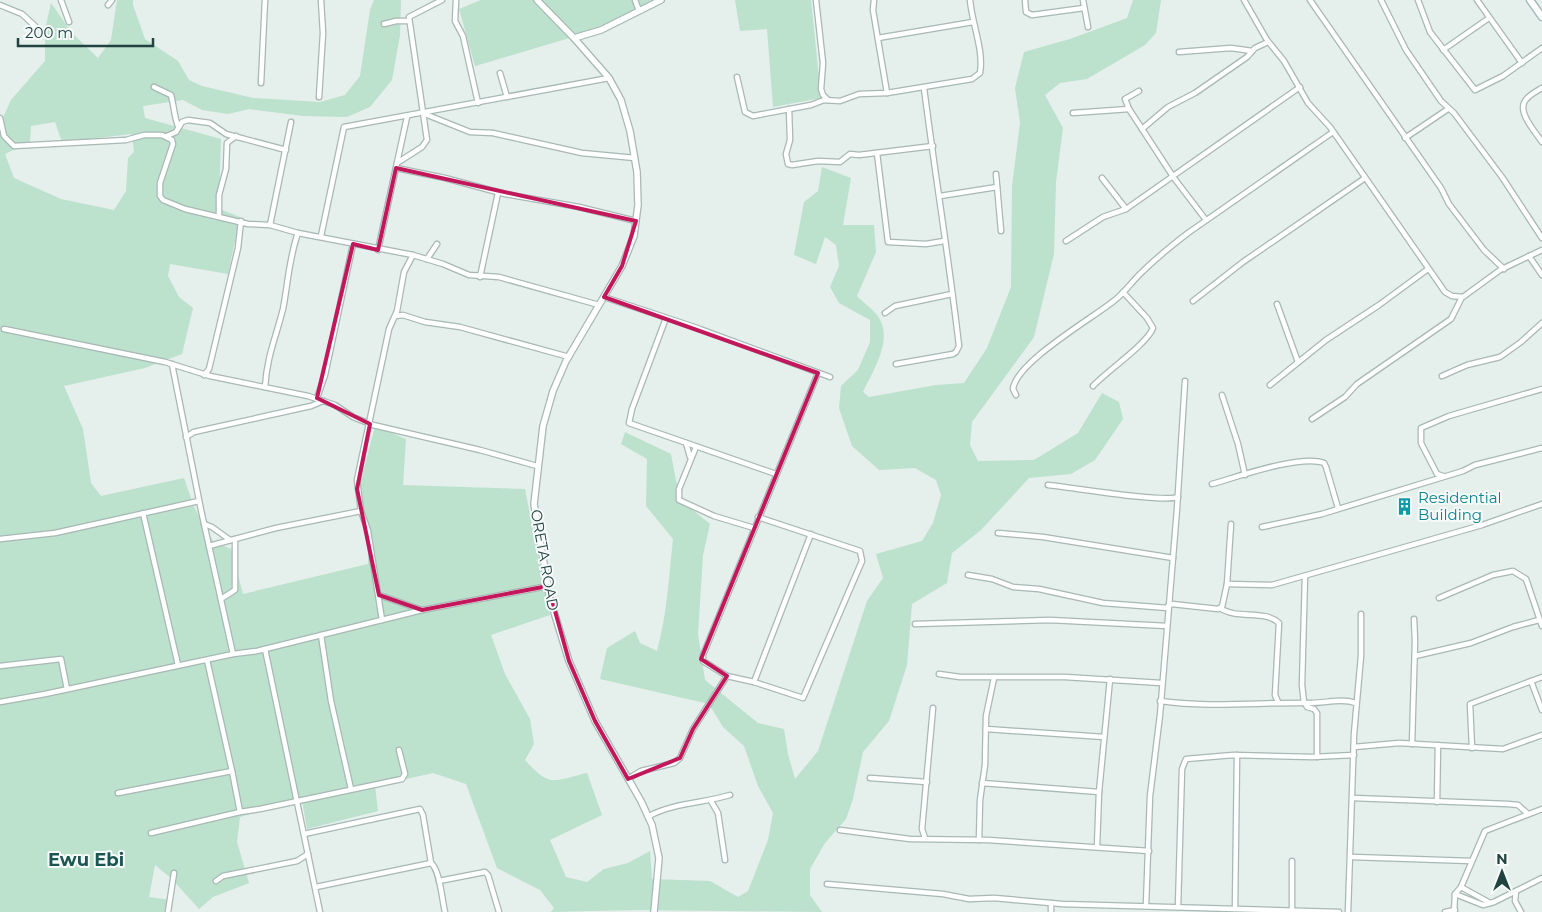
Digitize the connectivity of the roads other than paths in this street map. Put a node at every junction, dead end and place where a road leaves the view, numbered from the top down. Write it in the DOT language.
graph roads {
  1 [pos="61,0"];
  2 [pos="112,0"];
  3 [pos="265,0"];
  4 [pos="321,0"];
  5 [pos="442,0"];
  6 [pos="456,0"];
  7 [pos="537,0"];
  8 [pos="635,0"];
  9 [pos="661,0"];
  10 [pos="816,0"];
  11 [pos="874,0"];
  12 [pos="970,0"];
  13 [pos="1025,0"];
  14 [pos="1083,0"];
  15 [pos="1244,0"];
  16 [pos="1310,0"];
  17 [pos="1381,0"];
  18 [pos="1418,0"];
  19 [pos="1477,0"];
  20 [pos="1530,0"];
  21 [pos="0,5"];
  22 [pos="108,5"];
  23 [pos="1084,8"];
  24 [pos="639,11"];
  25 [pos="1542,17"];
  26 [pos="1489,18"];
  27 [pos="408,21"];
  28 [pos="69,22"];
  29 [pos="973,22"];
  30 [pos="384,24"];
  31 [pos="34,26"];
  32 [pos="1088,27"];
  33 [pos="574,38"];
  34 [pos="878,38"];
  35 [pos="1268,42"];
  36 [pos="1542,48"];
  37 [pos="1443,50"];
  38 [pos="1252,51"];
  39 [pos="1179,52"];
  40 [pos="1522,63"];
  41 [pos="500,73"];
  42 [pos="737,77"];
  43 [pos="609,78"];
  44 [pos="261,83"];
  45 [pos="154,86"];
  46 [pos="1300,86"];
  47 [pos="924,88"];
  48 [pos="1542,88"];
  49 [pos="1139,91"];
  50 [pos="887,93"];
  51 [pos="319,97"];
  52 [pos="507,97"];
  53 [pos="828,100"];
  54 [pos="478,102"];
  55 [pos="789,109"];
  56 [pos="1129,109"];
  57 [pos="1448,109"];
  58 [pos="1073,113"];
  59 [pos="423,114"];
  60 [pos="407,117"];
  61 [pos="0,118"];
  62 [pos="291,122"];
  63 [pos="178,126"];
  64 [pos="1142,129"];
  65 [pos="1333,132"];
  66 [pos="236,135"];
  67 [pos="167,136"];
  68 [pos="1405,138"];
  69 [pos="1542,142"];
  70 [pos="934,146"];
  71 [pos="286,150"];
  72 [pos="877,153"];
  73 [pos="635,158"];
  74 [pos="397,163"];
  75 [pos="396,168"];
  76 [pos="996,174"];
  77 [pos="1172,177"];
  78 [pos="1102,178"];
  79 [pos="1366,178"];
  80 [pos="997,187"];
  81 [pos="498,193"];
  82 [pos="940,196"];
  83 [pos="1126,209"];
  84 [pos="219,216"];
  85 [pos="1206,220"];
  86 [pos="636,221"];
  87 [pos="243,223"];
  88 [pos="270,225"];
  89 [pos="1001,231"];
  90 [pos="298,233"];
  91 [pos="321,236"];
  92 [pos="1542,238"];
  93 [pos="944,241"];
  94 [pos="1066,241"];
  95 [pos="353,244"];
  96 [pos="437,244"];
  97 [pos="378,250"];
  98 [pos="1542,250"];
  99 [pos="413,255"];
  100 [pos="1531,256"];
  101 [pos="427,259"];
  102 [pos="1498,264"];
  103 [pos="1428,269"];
  104 [pos="1504,269"];
  105 [pos="1497,273"];
  106 [pos="1542,275"];
  107 [pos="480,277"];
  108 [pos="1122,292"];
  109 [pos="952,294"];
  110 [pos="604,297"];
  111 [pos="1462,297"];
  112 [pos="1193,301"];
  113 [pos="1277,304"];
  114 [pos="599,305"];
  115 [pos="885,313"];
  116 [pos="396,316"];
  117 [pos="666,318"];
  118 [pos="1542,322"];
  119 [pos="4,329"];
  120 [pos="569,357"];
  121 [pos="1298,362"];
  122 [pos="172,364"];
  123 [pos="896,364"];
  124 [pos="209,369"];
  125 [pos="818,373"];
  126 [pos="204,375"];
  127 [pos="210,376"];
  128 [pos="1442,376"];
  129 [pos="830,377"];
  130 [pos="1185,380"];
  131 [pos="1270,385"];
  132 [pos="1092,386"];
  133 [pos="265,387"];
  134 [pos="1542,389"];
  135 [pos="1016,395"];
  136 [pos="1222,395"];
  137 [pos="317,398"];
  138 [pos="323,401"];
  139 [pos="1312,419"];
  140 [pos="370,424"];
  141 [pos="186,436"];
  142 [pos="686,444"];
  143 [pos="696,447"];
  144 [pos="1542,448"];
  145 [pos="690,457"];
  146 [pos="537,466"];
  147 [pos="776,474"];
  148 [pos="1437,474"];
  149 [pos="1244,475"];
  150 [pos="1444,477"];
  151 [pos="1435,480"];
  152 [pos="1048,484"];
  153 [pos="1212,484"];
  154 [pos="1178,497"];
  155 [pos="1172,500"];
  156 [pos="199,501"];
  157 [pos="1178,504"];
  158 [pos="1542,504"];
  159 [pos="1338,508"];
  160 [pos="361,512"];
  161 [pos="143,513"];
  162 [pos="758,517"];
  163 [pos="204,524"];
  164 [pos="1231,524"];
  165 [pos="1262,527"];
  166 [pos="754,528"];
  167 [pos="998,533"];
  168 [pos="811,534"];
  169 [pos="0,539"];
  170 [pos="233,539"];
  171 [pos="209,546"];
  172 [pos="1172,558"];
  173 [pos="968,575"];
  174 [pos="1305,576"];
  175 [pos="1227,584"];
  176 [pos="548,586"];
  177 [pos="379,596"];
  178 [pos="1439,598"];
  179 [pos="221,599"];
  180 [pos="408,604"];
  181 [pos="1169,605"];
  182 [pos="1220,608"];
  183 [pos="422,610"];
  184 [pos="410,613"];
  185 [pos="1361,614"];
  186 [pos="1414,619"];
  187 [pos="382,620"];
  188 [pos="1540,620"];
  189 [pos="915,624"];
  190 [pos="1167,626"];
  191 [pos="1542,626"];
  192 [pos="321,634"];
  193 [pos="1415,647"];
  194 [pos="265,649"];
  195 [pos="1422,652"];
  196 [pos="233,654"];
  197 [pos="1415,656"];
  198 [pos="207,660"];
  199 [pos="178,665"];
  200 [pos="0,666"];
  201 [pos="940,674"];
  202 [pos="727,676"];
  203 [pos="1542,677"];
  204 [pos="994,678"];
  205 [pos="1110,679"];
  206 [pos="1531,681"];
  207 [pos="754,682"];
  208 [pos="1161,683"];
  209 [pos="67,689"];
  210 [pos="1160,701"];
  211 [pos="0,702"];
  212 [pos="1278,702"];
  213 [pos="1305,703"];
  214 [pos="1356,703"];
  215 [pos="933,708"];
  216 [pos="1542,710"];
  217 [pos="986,729"];
  218 [pos="1542,736"];
  219 [pos="1104,737"];
  220 [pos="1412,744"];
  221 [pos="1438,745"];
  222 [pos="1354,747"];
  223 [pos="1472,748"];
  224 [pos="399,750"];
  225 [pos="1237,755"];
  226 [pos="1354,755"];
  227 [pos="1316,757"];
  228 [pos="232,771"];
  229 [pos="870,778"];
  230 [pos="628,779"];
  231 [pos="927,782"];
  232 [pos="982,783"];
  233 [pos="351,789"];
  234 [pos="118,792"];
  235 [pos="1099,792"];
  236 [pos="730,795"];
  237 [pos="1353,798"];
  238 [pos="296,801"];
  239 [pos="711,801"];
  240 [pos="1437,802"];
  241 [pos="1542,809"];
  242 [pos="240,812"];
  243 [pos="1528,814"];
  244 [pos="649,816"];
  245 [pos="840,830"];
  246 [pos="151,833"];
  247 [pos="304,834"];
  248 [pos="925,838"];
  249 [pos="979,840"];
  250 [pos="1097,847"];
  251 [pos="1149,851"];
  252 [pos="308,854"];
  253 [pos="1352,858"];
  254 [pos="725,860"];
  255 [pos="1292,861"];
  256 [pos="1471,861"];
  257 [pos="432,863"];
  258 [pos="436,871"];
  259 [pos="174,873"];
  260 [pos="450,877"];
  261 [pos="1542,878"];
  262 [pos="216,881"];
  263 [pos="439,881"];
  264 [pos="827,884"];
  265 [pos="316,887"];
  266 [pos="1461,887"];
  267 [pos="1516,891"];
  268 [pos="1454,894"];
  269 [pos="1506,896"];
  270 [pos="1515,901"];
  271 [pos="1051,903"];
  272 [pos="1490,903"];
  273 [pos="1146,906"];
  274 [pos="1178,907"];
  275 [pos="1163,909"];
  276 [pos="1235,909"];
  277 [pos="1219,910"];
  278 [pos="1292,910"];
  279 [pos="1276,911"];
  280 [pos="1454,911"];
  281 [pos="168,912"];
  282 [pos="319,912"];
  283 [pos="445,912"];
  284 [pos="499,912"];
  285 [pos="654,912"];
  286 [pos="1051,912"];
  287 [pos="1331,912"];
  288 [pos="1339,912"];
  289 [pos="1348,912"];
  290 [pos="1445,912"];
  291 [pos="1521,912"];
  1 -- 28 [label="street"];
  2 -- 22 [label="street"];
  3 -- 44 [label="street"];
  4 -- 51 [label="street"];
  5 -- 27 [label="street"];
  6 -- 54 [label="street"];
  7 -- 33 [label="street, ORETA ROAD"];
  8 -- 24 [label="street"];
  9 -- 24 [label="street"];
  10 -- 53 [label="street"];
  11 -- 34 [label="street"];
  12 -- 29 [label="street"];
  13 -- 23 [label="street"];
  14 -- 23 [label="street"];
  15 -- 35 [label="street"];
  16 -- 68 [label="street"];
  17 -- 57 [label="street"];
  18 -- 37 [label="street"];
  19 -- 26 [label="street"];
  20 -- 25 [label="main road"];
  21 -- 31 [label="street"];
  23 -- 32 [label="street"];
  24 -- 33 [label="street"];
  26 -- 37 [label="street"];
  26 -- 40 [label="street"];
  27 -- 30 [label="street"];
  27 -- 59 [label="street"];
  29 -- 34 [label="street"];
  29 -- 47 [label="street"];
  33 -- 43 [label="street, ORETA ROAD"];
  34 -- 50 [label="street"];
  35 -- 38 [label="street"];
  35 -- 46 [label="street"];
  36 -- 40 [label="street"];
  37 -- 40 [label="street"];
  38 -- 39 [label="street"];
  38 -- 64 [label="street"];
  41 -- 52 [label="street"];
  42 -- 55 [label="street"];
  43 -- 52 [label="street"];
  43 -- 73 [label="street, ORETA ROAD"];
  45 -- 63 [label="street"];
  46 -- 65 [label="street"];
  46 -- 77 [label="street"];
  47 -- 50 [label="street"];
  47 -- 70 [label="street"];
  48 -- 69 [label="street"];
  49 -- 56 [label="street"];
  50 -- 53 [label="street"];
  52 -- 54 [label="street"];
  53 -- 55 [label="street"];
  54 -- 59 [label="street"];
  55 -- 72 [label="street"];
  56 -- 58 [label="street"];
  56 -- 64 [label="street"];
  57 -- 68 [label="street"];
  57 -- 92 [label="street"];
  59 -- 60 [label="street"];
  59 -- 73 [label="street"];
  59 -- 74 [label="street"];
  60 -- 74 [label="street"];
  60 -- 91 [label="street"];
  61 -- 67 [label="street"];
  62 -- 71 [label="street"];
  63 -- 66 [label="street"];
  63 -- 67 [label="street"];
  64 -- 77 [label="street"];
  65 -- 79 [label="street"];
  65 -- 85 [label="street"];
  66 -- 71 [label="street"];
  66 -- 84 [label="street"];
  67 -- 84 [label="street"];
  68 -- 102 [label="street"];
  70 -- 72 [label="street"];
  70 -- 82 [label="street"];
  71 -- 88 [label="street"];
  72 -- 93 [label="street"];
  73 -- 86 [label="street, ORETA ROAD"];
  74 -- 75 [label="street"];
  75 -- 81 [label="street"];
  75 -- 97 [label="street"];
  76 -- 80 [label="street"];
  77 -- 83 [label="street"];
  77 -- 85 [label="street"];
  78 -- 83 [label="street"];
  79 -- 103 [label="street"];
  79 -- 112 [label="street"];
  80 -- 82 [label="street"];
  80 -- 89 [label="street"];
  81 -- 86 [label="street"];
  81 -- 107 [label="street"];
  82 -- 93 [label="street"];
  83 -- 94 [label="street"];
  84 -- 87 [label="street"];
  85 -- 108 [label="street"];
  86 -- 110 [label="street, ORETA ROAD"];
  87 -- 88 [label="street"];
  87 -- 124 [label="street"];
  88 -- 90 [label="street"];
  90 -- 91 [label="street"];
  90 -- 133 [label="street"];
  91 -- 95 [label="street"];
  93 -- 109 [label="street"];
  95 -- 97 [label="street"];
  95 -- 137 [label="street"];
  96 -- 101 [label="street"];
  97 -- 99 [label="street"];
  98 -- 100 [label="street"];
  99 -- 101 [label="street"];
  99 -- 116 [label="street"];
  100 -- 104 [label="street"];
  100 -- 106 [label="street"];
  101 -- 107 [label="street"];
  102 -- 104 [label="street"];
  102 -- 105 [label="street"];
  103 -- 111 [label="street"];
  103 -- 121 [label="street"];
  104 -- 105 [label="street"];
  105 -- 111 [label="street"];
  107 -- 114 [label="street"];
  108 -- 132 [label="street"];
  108 -- 135 [label="street"];
  109 -- 115 [label="street"];
  109 -- 123 [label="street"];
  110 -- 114 [label="street, ORETA ROAD"];
  110 -- 117 [label="street"];
  111 -- 139 [label="street"];
  113 -- 121 [label="street"];
  114 -- 120 [label="street, ORETA ROAD"];
  116 -- 120 [label="street"];
  116 -- 140 [label="street"];
  117 -- 125 [label="street"];
  117 -- 142 [label="street"];
  118 -- 128 [label="street"];
  119 -- 122 [label="street"];
  120 -- 146 [label="street, ORETA ROAD"];
  121 -- 131 [label="street"];
  122 -- 126 [label="street"];
  122 -- 141 [label="street"];
  124 -- 126 [label="street"];
  124 -- 127 [label="street"];
  125 -- 129 [label="street"];
  125 -- 147 [label="street"];
  126 -- 127 [label="street"];
  127 -- 133 [label="street"];
  130 -- 154 [label="street"];
  133 -- 137 [label="street"];
  134 -- 148 [label="street"];
  136 -- 149 [label="street"];
  137 -- 138 [label="street"];
  138 -- 140 [label="street"];
  138 -- 141 [label="street"];
  140 -- 146 [label="street"];
  140 -- 160 [label="street"];
  141 -- 156 [label="street"];
  142 -- 143 [label="street"];
  142 -- 145 [label="street"];
  143 -- 145 [label="street"];
  143 -- 147 [label="street"];
  144 -- 150 [label="street"];
  145 -- 166 [label="street"];
  146 -- 176 [label="street, ORETA ROAD"];
  147 -- 162 [label="street"];
  148 -- 150 [label="street"];
  148 -- 151 [label="street"];
  149 -- 153 [label="street"];
  149 -- 159 [label="street"];
  150 -- 151 [label="street"];
  151 -- 159 [label="street"];
  152 -- 155 [label="street"];
  154 -- 155 [label="street"];
  154 -- 157 [label="street"];
  155 -- 157 [label="street"];
  156 -- 161 [label="street"];
  156 -- 163 [label="street"];
  157 -- 172 [label="street"];
  158 -- 174 [label="street"];
  159 -- 165 [label="street"];
  160 -- 170 [label="street"];
  160 -- 177 [label="street"];
  161 -- 169 [label="street"];
  161 -- 199 [label="street"];
  162 -- 166 [label="street"];
  162 -- 168 [label="street"];
  163 -- 170 [label="street"];
  163 -- 171 [label="street"];
  164 -- 175 [label="street"];
  166 -- 202 [label="street"];
  167 -- 172 [label="street"];
  168 -- 207 [label="street"];
  168 -- 207 [label="street"];
  170 -- 171 [label="street"];
  170 -- 179 [label="street"];
  171 -- 179 [label="street"];
  172 -- 181 [label="street"];
  173 -- 181 [label="street"];
  174 -- 175 [label="street"];
  174 -- 213 [label="street"];
  175 -- 182 [label="street"];
  176 -- 183 [label="street"];
  176 -- 230 [label="street, ORETA ROAD"];
  177 -- 180 [label="street"];
  177 -- 187 [label="street"];
  178 -- 188 [label="street"];
  179 -- 196 [label="street"];
  180 -- 183 [label="street"];
  180 -- 184 [label="street"];
  181 -- 182 [label="street"];
  181 -- 190 [label="street"];
  182 -- 212 [label="street"];
  183 -- 184 [label="street"];
  184 -- 187 [label="street"];
  185 -- 214 [label="street"];
  186 -- 193 [label="street"];
  187 -- 192 [label="street"];
  188 -- 191 [label="street"];
  188 -- 195 [label="street"];
  189 -- 190 [label="street"];
  190 -- 208 [label="street"];
  192 -- 194 [label="street"];
  192 -- 233 [label="street"];
  193 -- 195 [label="street"];
  193 -- 197 [label="street"];
  194 -- 196 [label="street"];
  194 -- 238 [label="street"];
  195 -- 197 [label="street"];
  196 -- 198 [label="street"];
  197 -- 220 [label="street"];
  198 -- 199 [label="street"];
  198 -- 228 [label="street"];
  199 -- 209 [label="street"];
  200 -- 209 [label="street"];
  201 -- 204 [label="street"];
  202 -- 207 [label="street"];
  202 -- 230 [label="street"];
  203 -- 206 [label="street"];
  204 -- 205 [label="street"];
  204 -- 217 [label="street"];
  205 -- 208 [label="street"];
  205 -- 219 [label="street"];
  206 -- 216 [label="street"];
  206 -- 223 [label="street"];
  208 -- 210 [label="street"];
  209 -- 211 [label="street"];
  210 -- 212 [label="street"];
  210 -- 251 [label="street"];
  212 -- 213 [label="street"];
  213 -- 214 [label="street"];
  213 -- 227 [label="street"];
  214 -- 222 [label="street"];
  215 -- 231 [label="street"];
  217 -- 219 [label="street"];
  217 -- 232 [label="street"];
  218 -- 223 [label="street"];
  219 -- 235 [label="street"];
  220 -- 221 [label="street"];
  220 -- 222 [label="street"];
  221 -- 223 [label="street"];
  221 -- 240 [label="street"];
  222 -- 226 [label="street"];
  224 -- 233 [label="street"];
  225 -- 227 [label="street"];
  225 -- 274 [label="street"];
  225 -- 276 [label="street"];
  226 -- 227 [label="street"];
  226 -- 237 [label="street"];
  228 -- 234 [label="street"];
  228 -- 242 [label="street"];
  229 -- 231 [label="street"];
  230 -- 244 [label="street, ORETA ROAD"];
  231 -- 248 [label="street"];
  232 -- 235 [label="street"];
  232 -- 249 [label="street"];
  233 -- 238 [label="street"];
  235 -- 250 [label="street"];
  236 -- 239 [label="street"];
  237 -- 240 [label="street"];
  237 -- 253 [label="street"];
  238 -- 242 [label="street"];
  238 -- 247 [label="street"];
  239 -- 244 [label="street"];
  239 -- 254 [label="street"];
  240 -- 243 [label="street"];
  241 -- 243 [label="street"];
  242 -- 246 [label="street"];
  243 -- 256 [label="street"];
  244 -- 285 [label="street, ORETA ROAD"];
  245 -- 248 [label="street"];
  247 -- 252 [label="street"];
  247 -- 257 [label="street"];
  248 -- 249 [label="street"];
  249 -- 250 [label="street"];
  250 -- 251 [label="street"];
  251 -- 273 [label="street"];
  252 -- 262 [label="street"];
  252 -- 265 [label="street"];
  253 -- 256 [label="street"];
  253 -- 289 [label="street"];
  255 -- 278 [label="street"];
  256 -- 266 [label="street"];
  257 -- 258 [label="street"];
  257 -- 265 [label="street"];
  258 -- 260 [label="street"];
  258 -- 263 [label="street"];
  259 -- 281 [label="street"];
  260 -- 263 [label="street"];
  260 -- 284 [label="street"];
  261 -- 267 [label="street"];
  263 -- 283 [label="street"];
  264 -- 271 [label="street"];
  265 -- 282 [label="street"];
  266 -- 268 [label="street"];
  266 -- 272 [label="street"];
  267 -- 269 [label="street"];
  267 -- 270 [label="street"];
  268 -- 272 [label="street"];
  268 -- 280 [label="street"];
  269 -- 270 [label="street"];
  269 -- 272 [label="street"];
  270 -- 291 [label="street"];
  271 -- 273 [label="street"];
  271 -- 286 [label="street"];
  273 -- 275 [label="street"];
  274 -- 275 [label="street"];
  274 -- 277 [label="street"];
  276 -- 277 [label="street"];
  276 -- 279 [label="street"];
  278 -- 279 [label="street"];
  278 -- 287 [label="street"];
  280 -- 290 [label="street"];
  287 -- 288 [label="street"];
}
